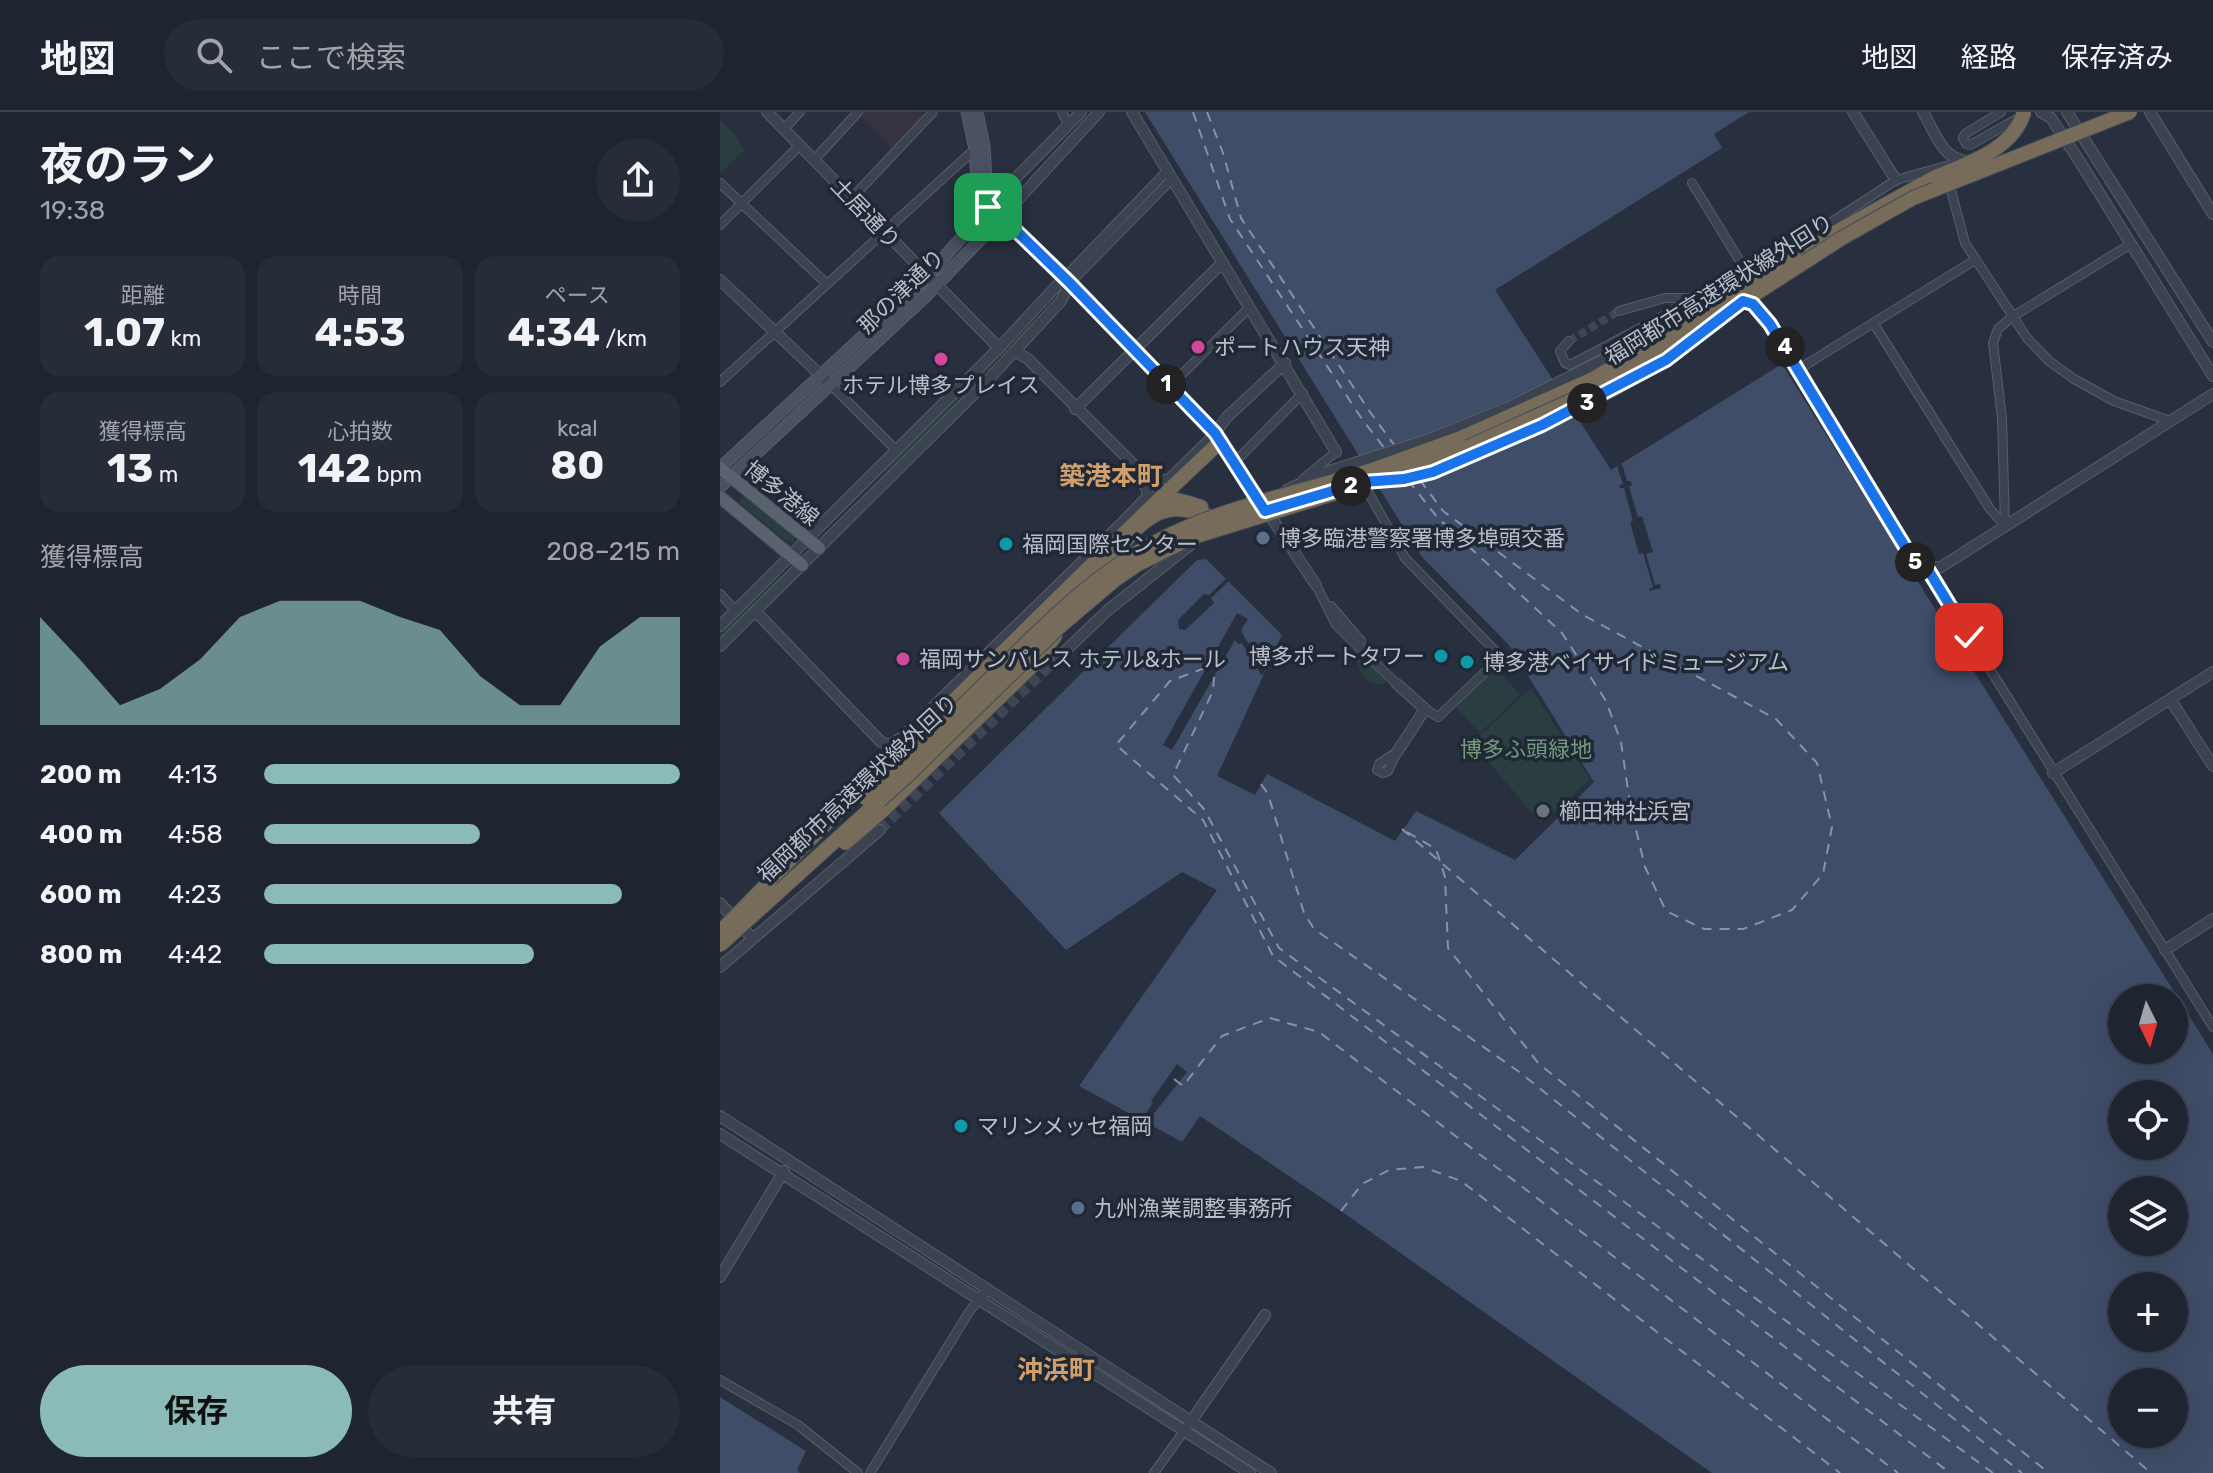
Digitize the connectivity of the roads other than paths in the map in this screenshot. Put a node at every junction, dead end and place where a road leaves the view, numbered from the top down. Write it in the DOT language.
graph roads {
  1 [pos="767,112"];
  2 [pos="800,112"];
  3 [pos="858,112"];
  4 [pos="931,112"];
  5 [pos="967,112"];
  6 [pos="977,112"];
  7 [pos="1062,112"];
  8 [pos="1081,112"];
  9 [pos="1099,112"];
  10 [pos="1132,112"];
  11 [pos="1853,112"];
  12 [pos="1923,112"];
  13 [pos="2001,112"];
  14 [pos="2025,112"];
  15 [pos="2041,112"];
  16 [pos="2067,112"];
  17 [pos="2127,112"];
  18 [pos="2137,112"];
  19 [pos="2150,112"];
  20 [pos="1068,124"];
  21 [pos="784,129"];
  22 [pos="2079,131"];
  23 [pos="2061,136"];
  24 [pos="1940,140"];
  25 [pos="799,146"];
  26 [pos="975,149"];
  27 [pos="814,160"];
  28 [pos="1974,162"];
  29 [pos="1944,166"];
  30 [pos="1169,175"];
  31 [pos="1896,180"];
  32 [pos="720,183"];
  33 [pos="1692,183"];
  34 [pos="852,198"];
  35 [pos="992,202"];
  36 [pos="741,203"];
  37 [pos="2213,214"];
  38 [pos="1002,217"];
  39 [pos="720,225"];
  40 [pos="884,231"];
  41 [pos="2131,244"];
  42 [pos="1805,253"];
  43 [pos="1975,260"];
  44 [pos="1222,263"];
  45 [pos="1749,276"];
  46 [pos="927,277"];
  47 [pos="720,280"];
  48 [pos="1067,281"];
  49 [pos="827,284"];
  50 [pos="936,286"];
  51 [pos="1756,294"];
  52 [pos="1690,299"];
  53 [pos="1249,308"];
  54 [pos="1619,311"];
  55 [pos="2012,317"];
  56 [pos="1874,324"];
  57 [pos="775,331"];
  58 [pos="1569,341"];
  59 [pos="2213,342"];
  60 [pos="999,348"];
  61 [pos="1015,351"];
  62 [pos="1135,352"];
  63 [pos="1789,352"];
  64 [pos="1285,363"];
  65 [pos="720,367"];
  66 [pos="1799,369"];
  67 [pos="729,374"];
  68 [pos="821,375"];
  69 [pos="2213,376"];
  70 [pos="720,382"];
  71 [pos="831,385"];
  72 [pos="1169,387"];
  73 [pos="1303,393"];
  74 [pos="2213,394"];
  75 [pos="1075,409"];
  76 [pos="2170,421"];
  77 [pos="1218,437"];
  78 [pos="897,451"];
  79 [pos="1336,452"];
  80 [pos="1235,462"];
  81 [pos="720,468"];
  82 [pos="1137,468"];
  83 [pos="731,477"];
  84 [pos="1368,481"];
  85 [pos="1299,482"];
  86 [pos="720,487"];
  87 [pos="720,497"];
  88 [pos="1264,508"];
  89 [pos="1131,525"];
  90 [pos="2005,526"];
  91 [pos="807,538"];
  92 [pos="819,548"];
  93 [pos="790,555"];
  94 [pos="802,565"];
  95 [pos="1927,568"];
  96 [pos="1316,585"];
  97 [pos="720,594"];
  98 [pos="735,610"];
  99 [pos="755,611"];
  100 [pos="720,626"];
  101 [pos="720,646"];
  102 [pos="1059,657"];
  103 [pos="2213,672"];
  104 [pos="1397,684"];
  105 [pos="2170,699"];
  106 [pos="1425,709"];
  107 [pos="1397,752"];
  108 [pos="2213,766"];
  109 [pos="2053,773"];
  110 [pos="880,830"];
  111 [pos="769,882"];
  112 [pos="720,903"];
  113 [pos="2213,919"];
  114 [pos="752,938"];
  115 [pos="723,940"];
  116 [pos="2165,950"];
  117 [pos="720,967"];
  118 [pos="2213,1027"];
  119 [pos="720,1116"];
  120 [pos="720,1134"];
  121 [pos="788,1162"];
  122 [pos="782,1174"];
  123 [pos="724,1260"];
  124 [pos="720,1277"];
  125 [pos="987,1289"];
  126 [pos="978,1298"];
  127 [pos="1265,1315"];
  128 [pos="720,1380"];
  129 [pos="1192,1420"];
  130 [pos="1186,1430"];
  131 [pos="858,1473"];
  132 [pos="870,1473"];
  133 [pos="1154,1473"];
  134 [pos="1250,1473"];
  135 [pos="1271,1473"];
  1 -- 21 [label="street, 土居通り"];
  2 -- 21 [label="street"];
  3 -- 27 [label="street"];
  4 -- 34 [label="street"];
  5 -- 26 [label="main road"];
  6 -- 35 [label="main road"];
  7 -- 20 [label="street"];
  8 -- 20 [label="street, 那の津通り"];
  9 -- 38 [label="street, 那の津通り"];
  10 -- 30 [label="street"];
  11 -- 31 [label="street"];
  12 -- 24 [label="street"];
  13 -- 14 [label="street"];
  14 -- 42 [label="highway, bridge"];
  14 -- 51 [label="highway, bridge"];
  15 -- 23 [label="street"];
  16 -- 22 [label="street"];
  17 -- 42 [label="highway, bridge"];
  17 -- 51 [label="highway, 福岡都市高速環状線外回り, bridge"];
  18 -- 22 [label="street"];
  19 -- 37 [label="street"];
  20 -- 35 [label="street, 那の津通り"];
  21 -- 25 [label="street, 土居通り"];
  22 -- 23 [label="street"];
  22 -- 59 [label="street"];
  23 -- 28 [label="street"];
  23 -- 41 [label="street"];
  24 -- 28 [label="street"];
  24 -- 29 [label="street"];
  25 -- 27 [label="street, 土居通り"];
  25 -- 36 [label="street"];
  26 -- 35 [label="main road"];
  26 -- 40 [label="street"];
  27 -- 34 [label="street, 土居通り"];
  28 -- 29 [label="street"];
  29 -- 31 [label="street"];
  29 -- 43 [label="street"];
  30 -- 44 [label="street"];
  30 -- 48 [label="street"];
  31 -- 45 [label="street"];
  32 -- 36 [label="street"];
  33 -- 45 [label="street"];
  34 -- 40 [label="street, 土居通り"];
  35 -- 38 [label="main road"];
  35 -- 46 [label="main road, 那の津通り"];
  36 -- 39 [label="street"];
  36 -- 49 [label="street"];
  38 -- 48 [label="street"];
  38 -- 50 [label="main road, 那の津通り"];
  40 -- 46 [label="street, 土居通り"];
  40 -- 49 [label="street"];
  41 -- 55 [label="street"];
  41 -- 69 [label="street"];
  42 -- 111 [label="highway, bridge"];
  43 -- 55 [label="street"];
  43 -- 56 [label="street"];
  44 -- 53 [label="street"];
  44 -- 62 [label="street"];
  45 -- 52 [label="street"];
  46 -- 50 [label="street, 土居通り"];
  46 -- 68 [label="main road, 那の津通り"];
  47 -- 57 [label="street"];
  48 -- 60 [label="street"];
  48 -- 61 [label="street"];
  48 -- 62 [label="street"];
  49 -- 57 [label="street"];
  50 -- 60 [label="street, 土居通り"];
  50 -- 71 [label="main road, 那の津通り"];
  51 -- 84 [label="highway, 福岡都市高速環状線外回り, bridge"];
  52 -- 54 [label="street"];
  52 -- 58 [label="street"];
  53 -- 64 [label="street"];
  53 -- 72 [label="street"];
  55 -- 76 [label="street"];
  55 -- 90 [label="street"];
  56 -- 66 [label="street"];
  56 -- 90 [label="street"];
  57 -- 67 [label="street"];
  57 -- 68 [label="street"];
  60 -- 78 [label="street"];
  61 -- 75 [label="street"];
  61 -- 92 [label="street"];
  62 -- 72 [label="street"];
  62 -- 75 [label="street"];
  63 -- 66 [label="street"];
  63 -- 84 [label="street"];
  63 -- 85 [label="street"];
  64 -- 73 [label="street"];
  64 -- 77 [label="street"];
  65 -- 67 [label="street"];
  66 -- 95 [label="street"];
  67 -- 70 [label="street"];
  68 -- 71 [label="street"];
  68 -- 81 [label="main road, 那の津通り"];
  71 -- 78 [label="street"];
  71 -- 83 [label="main road, 那の津通り"];
  72 -- 77 [label="street"];
  73 -- 79 [label="street"];
  73 -- 80 [label="street"];
  74 -- 76 [label="street"];
  75 -- 82 [label="street"];
  76 -- 90 [label="street"];
  77 -- 80 [label="street"];
  77 -- 82 [label="street"];
  77 -- 89 [label="highway"];
  78 -- 91 [label="street"];
  79 -- 85 [label="street"];
  80 -- 88 [label="street"];
  81 -- 83 [label="main road, 博多港線"];
  82 -- 99 [label="street"];
  83 -- 86 [label="main road, 那の津通り"];
  83 -- 91 [label="main road, 博多港線"];
  84 -- 88 [label="street, bridge"];
  84 -- 106 [label="street"];
  84 -- 115 [label="highway, 福岡都市高速環状線外回り, bridge"];
  85 -- 88 [label="street"];
  87 -- 93 [label="main road, 博多港線"];
  88 -- 89 [label="highway, bridge"];
  88 -- 96 [label="street"];
  88 -- 102 [label="street"];
  88 -- 115 [label="highway, bridge"];
  89 -- 111 [label="highway"];
  90 -- 95 [label="street"];
  91 -- 92 [label="main road, 博多港線"];
  91 -- 93 [label="street"];
  92 -- 94 [label="street"];
  93 -- 94 [label="main road, 博多港線"];
  93 -- 98 [label="street"];
  94 -- 99 [label="street"];
  95 -- 109 [label="street"];
  96 -- 104 [label="street"];
  97 -- 98 [label="street"];
  98 -- 100 [label="street"];
  99 -- 101 [label="street"];
  103 -- 105 [label="street"];
  104 -- 106 [label="street"];
  105 -- 108 [label="street"];
  105 -- 109 [label="street"];
  106 -- 107 [label="street"];
  109 -- 116 [label="street"];
  110 -- 114 [label="street"];
  111 -- 115 [label="highway, bridge"];
  112 -- 114 [label="street"];
  113 -- 116 [label="street"];
  114 -- 115 [label="street"];
  114 -- 117 [label="street"];
  116 -- 118 [label="street"];
  119 -- 121 [label="street"];
  120 -- 122 [label="street"];
  121 -- 122 [label="street"];
  121 -- 125 [label="street"];
  122 -- 123 [label="street"];
  122 -- 126 [label="street"];
  123 -- 124 [label="street"];
  125 -- 126 [label="street"];
  125 -- 129 [label="street"];
  126 -- 130 [label="street"];
  126 -- 132 [label="street"];
  127 -- 129 [label="street"];
  128 -- 131 [label="street"];
  129 -- 130 [label="street"];
  129 -- 135 [label="street"];
  130 -- 133 [label="street"];
  130 -- 134 [label="street"];
}
